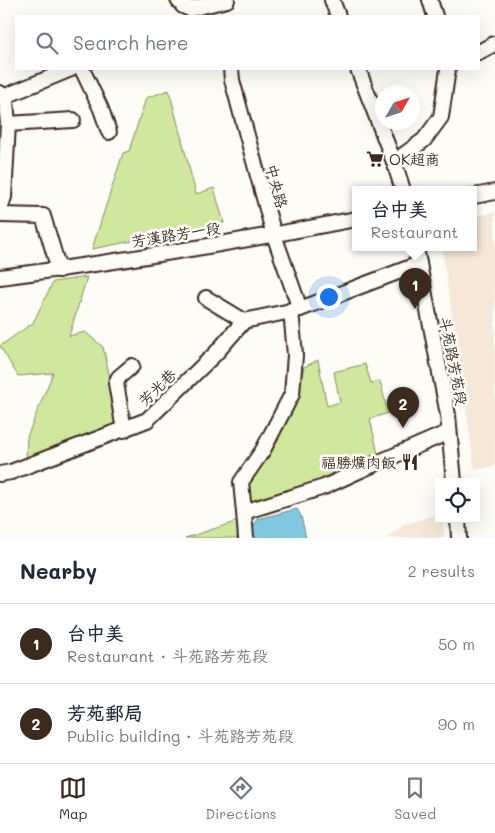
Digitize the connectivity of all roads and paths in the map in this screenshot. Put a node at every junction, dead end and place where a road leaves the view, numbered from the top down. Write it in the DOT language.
graph roads {
  1 [pos="178,0"];
  2 [pos="332,0"];
  3 [pos="430,0"];
  4 [pos="224,5"];
  5 [pos="186,13"];
  6 [pos="338,15"];
  7 [pos="435,15"];
  8 [pos="494,44"];
  9 [pos="480,51"];
  10 [pos="68,70"];
  11 [pos="82,70"];
  12 [pos="231,70"];
  13 [pos="358,70"];
  14 [pos="448,70"];
  15 [pos="1,95"];
  16 [pos="73,120"];
  17 [pos="8,124"];
  18 [pos="110,132"];
  19 [pos="394,162"];
  20 [pos="402,186"];
  21 [pos="495,192"];
  22 [pos="477,195"];
  23 [pos="0,209"];
  24 [pos="0,215"];
  25 [pos="352,220"];
  26 [pos="274,235"];
  27 [pos="417,251"];
  28 [pos="419,264"];
  29 [pos="59,270"];
  30 [pos="0,277"];
  31 [pos="206,298"];
  32 [pos="296,309"];
  33 [pos="244,321"];
  34 [pos="132,366"];
  35 [pos="124,430"];
  36 [pos="449,432"];
  37 [pos="0,474"];
  38 [pos="454,478"];
  39 [pos="244,512"];
  40 [pos="458,523"];
  41 [pos="246,538"];
  42 [pos="459,538"];
  1 -- 5 [label="street"];
  2 -- 6 [label="street"];
  3 -- 7 [label="street"];
  4 -- 5 [label="street"];
  8 -- 9 [label="street"];
  10 -- 15 [label="street"];
  11 -- 18 [label="street"];
  12 -- 26 [label="street, 中央路"];
  13 -- 19 [label="street"];
  14 -- 19 [label="street"];
  15 -- 17 [label="street"];
  16 -- 17 [label="street"];
  17 -- 23 [label="street"];
  19 -- 20 [label="street"];
  21 -- 22 [label="street"];
  24 -- 29 [label="street"];
  25 -- 26 [label="street, 芳漢路芳一段"];
  26 -- 29 [label="street, 芳漢路芳一段"];
  26 -- 32 [label="street, 中央路"];
  27 -- 28 [label="street, 斗苑路芳苑段"];
  28 -- 32 [label="street"];
  28 -- 36 [label="street, 斗苑路芳苑段"];
  29 -- 30 [label="street, 芳漢路芳一段"];
  31 -- 33 [label="street"];
  32 -- 33 [label="street"];
  32 -- 39 [label="street"];
  33 -- 35 [label="street, 芳光巷"];
  34 -- 35 [label="street"];
  35 -- 37 [label="street, 芳光巷"];
  36 -- 38 [label="street, 斗苑路芳苑段"];
  36 -- 39 [label="street"];
  39 -- 41 [label="street"];
  40 -- 42 [label="street"];
}
